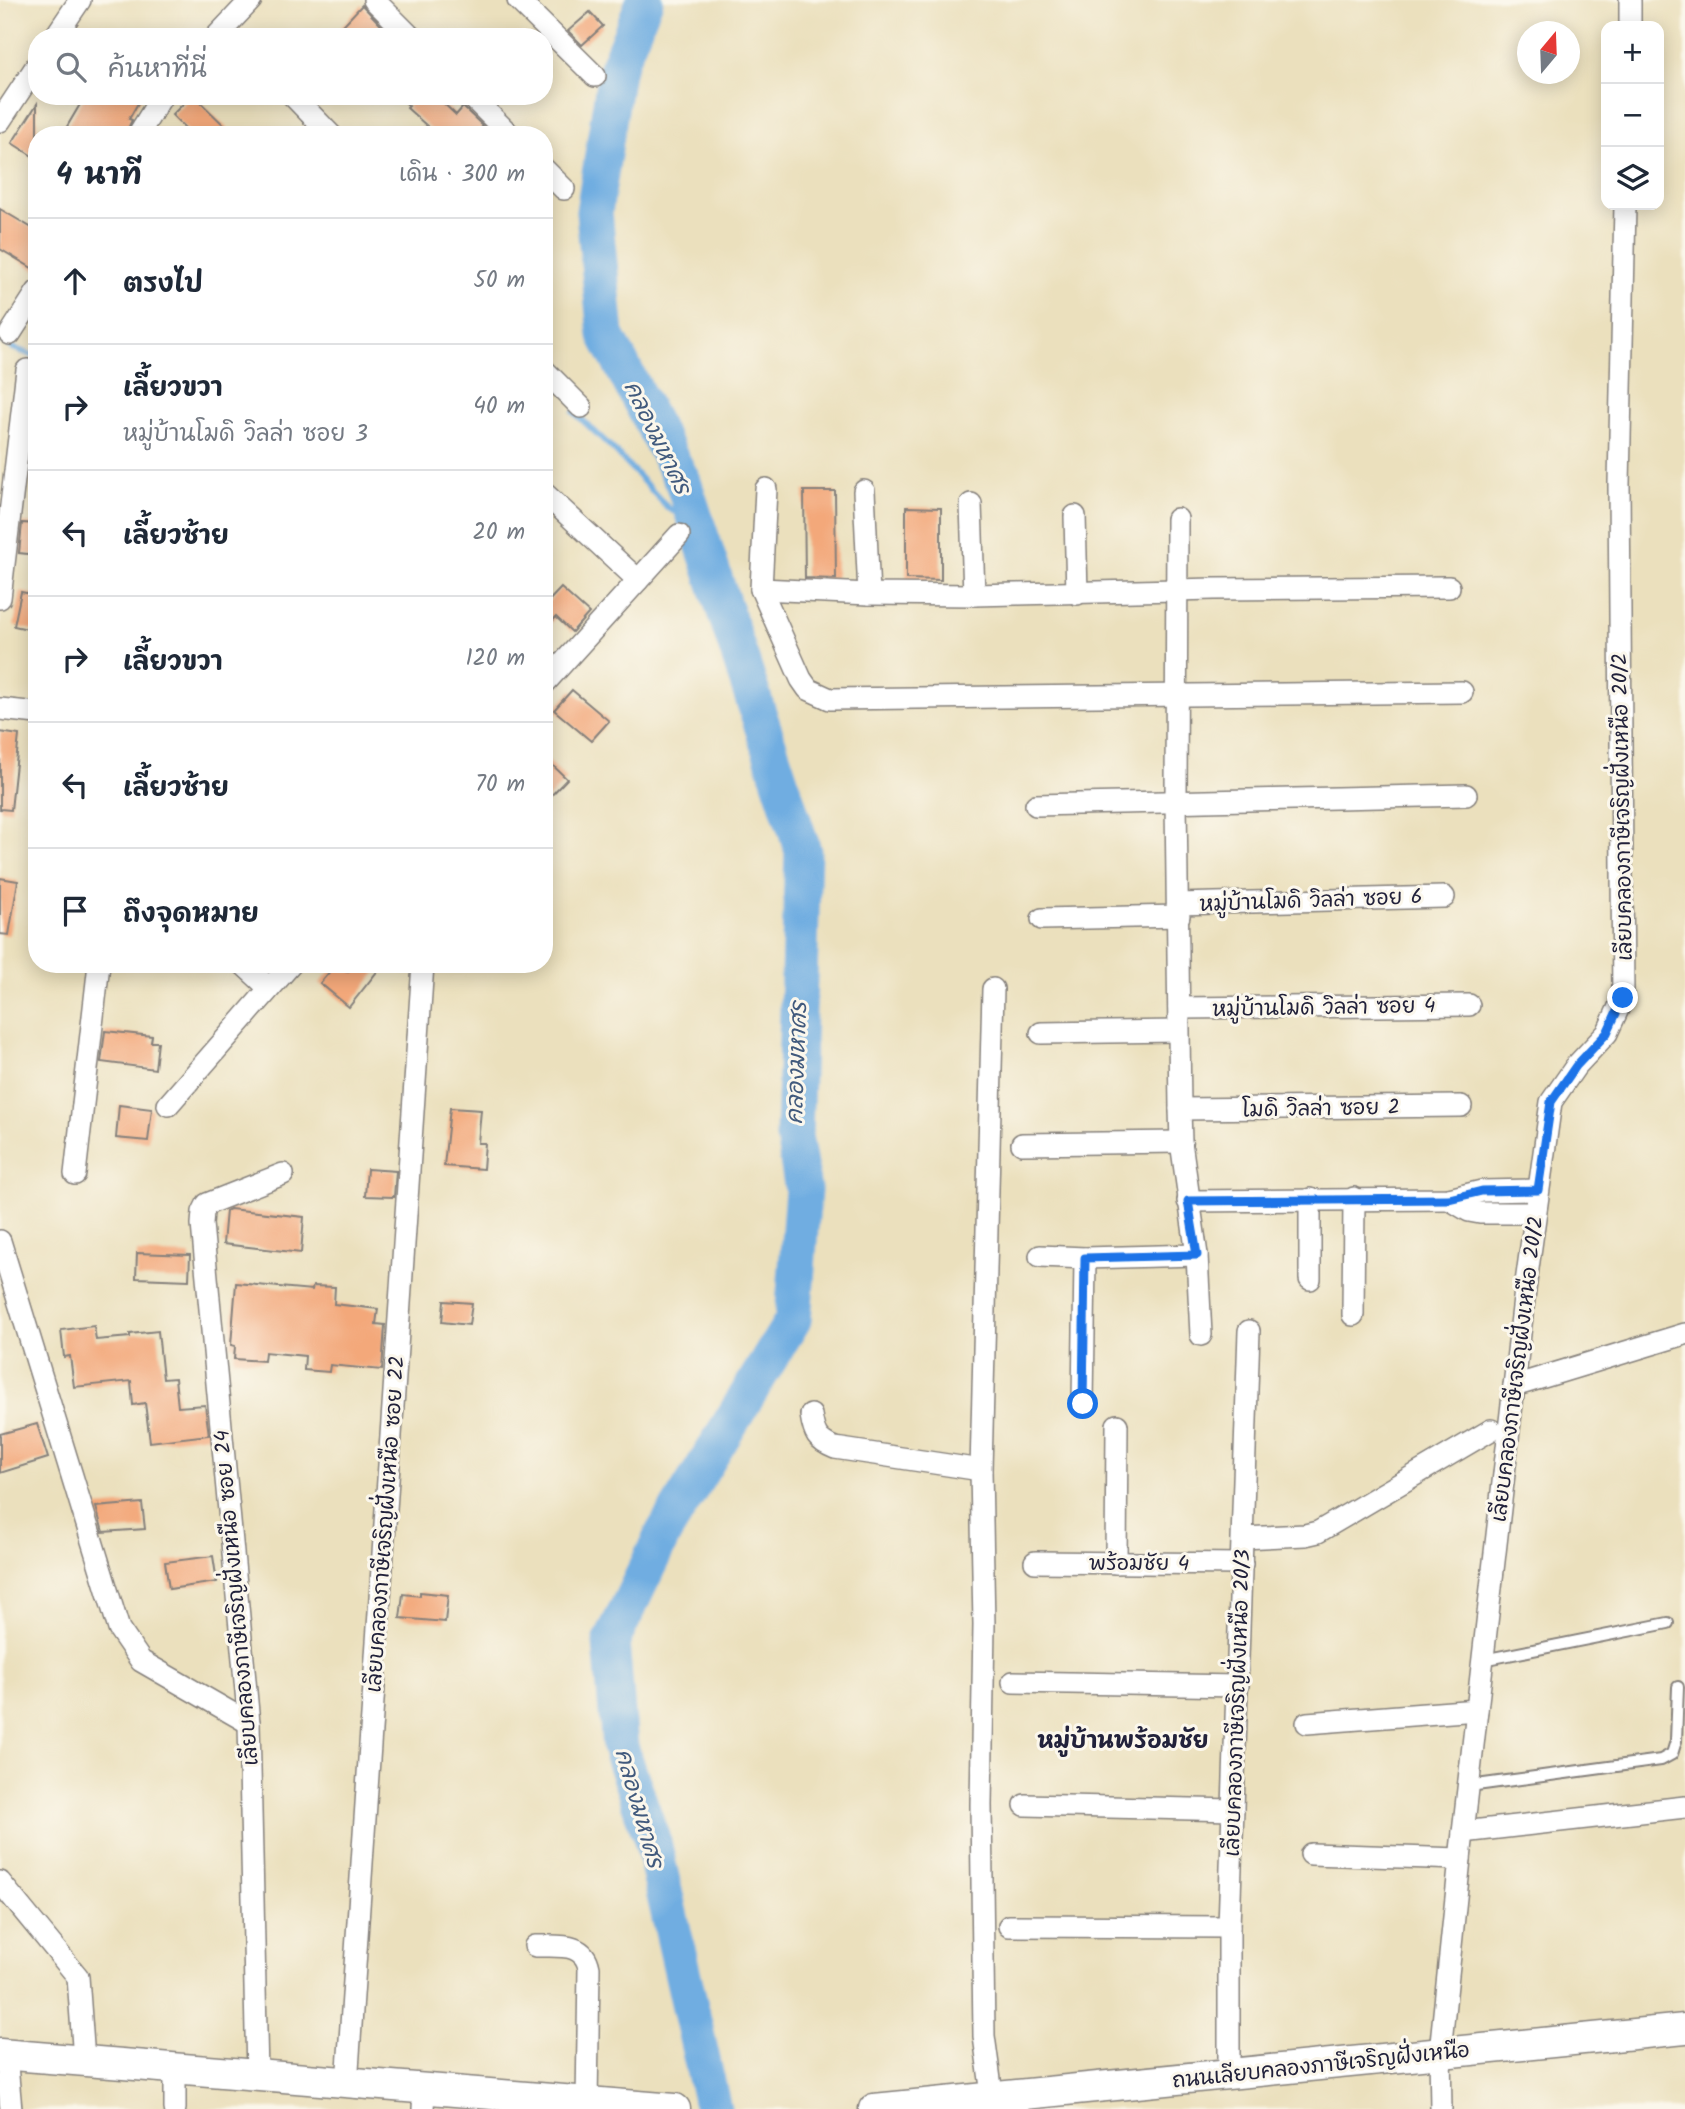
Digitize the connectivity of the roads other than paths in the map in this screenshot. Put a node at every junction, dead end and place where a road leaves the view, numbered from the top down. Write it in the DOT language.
graph roads {
  1 [pos="80,0"];
  2 [pos="251,0"];
  3 [pos="374,0"];
  4 [pos="518,0"];
  5 [pos="1630,0"];
  6 [pos="1630,21"];
  7 [pos="61,28"];
  8 [pos="230,28"];
  9 [pos="402,28"];
  10 [pos="546,28"];
  11 [pos="553,35"];
  12 [pos="594,76"];
  13 [pos="28,79"];
  14 [pos="156,105"];
  15 [pos="302,105"];
  16 [pos="480,105"];
  17 [pos="0,121"];
  18 [pos="144,126"];
  19 [pos="322,126"];
  20 [pos="501,126"];
  21 [pos="553,178"];
  22 [pos="564,189"];
  23 [pos="1625,210"];
  24 [pos="28,306"];
  25 [pos="10,334"];
  26 [pos="27,370"];
  27 [pos="553,379"];
  28 [pos="581,407"];
  29 [pos="10,429"];
  30 [pos="766,489"];
  31 [pos="864,491"];
  32 [pos="553,501"];
  33 [pos="971,503"];
  34 [pos="1075,516"];
  35 [pos="1177,519"];
  36 [pos="679,535"];
  37 [pos="2,569"];
  38 [pos="638,580"];
  39 [pos="1449,587"];
  40 [pos="761,589"];
  41 [pos="1178,591"];
  42 [pos="869,594"];
  43 [pos="1077,594"];
  44 [pos="974,595"];
  45 [pos="0,598"];
  46 [pos="553,674"];
  47 [pos="1462,692"];
  48 [pos="1177,696"];
  49 [pos="0,709"];
  50 [pos="28,712"];
  51 [pos="1466,795"];
  52 [pos="1176,802"];
  53 [pos="1036,805"];
  54 [pos="1444,897"];
  55 [pos="1179,910"];
  56 [pos="1042,919"];
  57 [pos="98,973"];
  58 [pos="253,973"];
  59 [pos="283,973"];
  60 [pos="422,973"];
  61 [pos="269,988"];
  62 [pos="993,989"];
  63 [pos="1469,1006"];
  64 [pos="1178,1008"];
  65 [pos="1178,1031"];
  66 [pos="1041,1032"];
  67 [pos="168,1105"];
  68 [pos="1461,1106"];
  69 [pos="1180,1109"];
  70 [pos="1181,1142"];
  71 [pos="1022,1144"];
  72 [pos="75,1174"];
  73 [pos="283,1174"];
  74 [pos="1538,1190"];
  75 [pos="1354,1198"];
  76 [pos="1310,1199"];
  77 [pos="1449,1199"];
  78 [pos="1188,1201"];
  79 [pos="1535,1213"];
  80 [pos="0,1241"];
  81 [pos="1197,1255"];
  82 [pos="1040,1256"];
  83 [pos="1085,1258"];
  84 [pos="1310,1279"];
  85 [pos="1353,1315"];
  86 [pos="1249,1331"];
  87 [pos="1685,1334"];
  88 [pos="1200,1335"];
  89 [pos="1514,1386"];
  90 [pos="1083,1404"];
  91 [pos="811,1415"];
  92 [pos="1117,1425"];
  93 [pos="1491,1430"];
  94 [pos="981,1470"];
  95 [pos="1243,1538"];
  96 [pos="1035,1562"];
  97 [pos="1116,1563"];
  98 [pos="1242,1564"];
  99 [pos="1668,1623"];
  100 [pos="1483,1660"];
  101 [pos="1013,1682"];
  102 [pos="1238,1686"];
  103 [pos="1678,1687"];
  104 [pos="1477,1710"];
  105 [pos="249,1723"];
  106 [pos="1307,1723"];
  107 [pos="1469,1786"];
  108 [pos="1025,1805"];
  109 [pos="1685,1808"];
  110 [pos="1233,1810"];
  111 [pos="1464,1832"];
  112 [pos="1311,1854"];
  113 [pos="1460,1859"];
  114 [pos="0,1882"];
  115 [pos="1009,1926"];
  116 [pos="1229,1927"];
  117 [pos="535,1945"];
  118 [pos="1685,2029"];
  119 [pos="1440,2052"];
  120 [pos="3,2054"];
  121 [pos="84,2060"];
  122 [pos="175,2067"];
  123 [pos="1229,2074"];
  124 [pos="257,2075"];
  125 [pos="347,2084"];
  126 [pos="423,2099"];
  127 [pos="587,2102"];
  128 [pos="1007,2103"];
  129 [pos="11,2109"];
  130 [pos="175,2109"];
  131 [pos="675,2109"];
  132 [pos="874,2109"];
  133 [pos="1441,2109"];
  1 -- 7 [label="street"];
  2 -- 8 [label="street"];
  3 -- 9 [label="street"];
  4 -- 10 [label="street"];
  5 -- 6 [label="street"];
  11 -- 12 [label="street"];
  13 -- 17 [label="street"];
  14 -- 18 [label="street"];
  15 -- 19 [label="street"];
  16 -- 20 [label="street"];
  21 -- 22 [label="street"];
  23 -- 74 [label="street, เลียบคลองภาษีเจริญฝั่งเหนือ 20/2"];
  24 -- 25 [label="street"];
  26 -- 29 [label="street"];
  27 -- 28 [label="street"];
  29 -- 37 [label="street"];
  30 -- 40 [label="street"];
  31 -- 42 [label="street"];
  32 -- 38 [label="street"];
  33 -- 44 [label="street"];
  34 -- 43 [label="street"];
  35 -- 41 [label="street"];
  36 -- 38 [label="street"];
  37 -- 45 [label="street"];
  38 -- 46 [label="street"];
  39 -- 41 [label="street"];
  40 -- 42 [label="street"];
  40 -- 48 [label="street"];
  41 -- 43 [label="street"];
  41 -- 48 [label="street"];
  42 -- 44 [label="street"];
  43 -- 44 [label="street"];
  47 -- 48 [label="street"];
  48 -- 52 [label="street"];
  49 -- 50 [label="street"];
  51 -- 52 [label="street"];
  52 -- 53 [label="street"];
  52 -- 55 [label="street"];
  54 -- 55 [label="street, หมู่บ้านโมดิ วิลล่า ซอย 6"];
  55 -- 56 [label="street, หมู่บ้านโมดิ วิลล่า ซอย 6"];
  55 -- 64 [label="street"];
  57 -- 72 [label="street"];
  58 -- 61 [label="street"];
  59 -- 61 [label="street"];
  60 -- 125 [label="street, เลียบคลองภาษีเจริญฝั่งเหนือ ซอย 22"];
  61 -- 67 [label="street"];
  62 -- 94 [label="street"];
  63 -- 64 [label="street, หมู่บ้านโมดิ วิลล่า ซอย 4"];
  64 -- 65 [label="street"];
  65 -- 66 [label="street"];
  65 -- 69 [label="street"];
  68 -- 69 [label="street, โมดิ วิลล่า ซอย 2"];
  69 -- 70 [label="street"];
  70 -- 71 [label="street"];
  70 -- 78 [label="street"];
  73 -- 105 [label="street, เลียบคลองภาษีเจริญฝั่งเหนือ ซอย 24"];
  74 -- 77 [label="street"];
  74 -- 79 [label="street, เลียบคลองภาษีเจริญฝั่งเหนือ 20/2"];
  75 -- 76 [label="street"];
  75 -- 77 [label="street"];
  75 -- 85 [label="street"];
  76 -- 78 [label="street"];
  76 -- 84 [label="street"];
  77 -- 79 [label="street"];
  78 -- 81 [label="street"];
  79 -- 89 [label="street, เลียบคลองภาษีเจริญฝั่งเหนือ 20/2"];
  80 -- 105 [label="street"];
  81 -- 83 [label="street"];
  81 -- 88 [label="street"];
  82 -- 83 [label="street"];
  83 -- 90 [label="street"];
  86 -- 95 [label="street, เลียบคลองภาษีเจริญฝั่งเหนือ 20/3"];
  87 -- 89 [label="street"];
  89 -- 100 [label="street, เลียบคลองภาษีเจริญฝั่งเหนือ 20/2"];
  91 -- 94 [label="street"];
  92 -- 97 [label="street"];
  93 -- 95 [label="street"];
  94 -- 128 [label="street"];
  95 -- 98 [label="street, เลียบคลองภาษีเจริญฝั่งเหนือ 20/3"];
  96 -- 97 [label="street, พร้อมชัย 4"];
  97 -- 98 [label="street, พร้อมชัย 4"];
  98 -- 102 [label="street, เลียบคลองภาษีเจริญฝั่งเหนือ 20/3"];
  99 -- 100 [label="lane"];
  100 -- 104 [label="street, เลียบคลองภาษีเจริญฝั่งเหนือ 20/2"];
  101 -- 102 [label="street"];
  102 -- 110 [label="street, เลียบคลองภาษีเจริญฝั่งเหนือ 20/3"];
  103 -- 107 [label="lane"];
  104 -- 106 [label="street"];
  104 -- 107 [label="street, เลียบคลองภาษีเจริญฝั่งเหนือ 20/2"];
  105 -- 124 [label="street, เลียบคลองภาษีเจริญฝั่งเหนือ ซอย 24"];
  107 -- 111 [label="street, เลียบคลองภาษีเจริญฝั่งเหนือ 20/2"];
  108 -- 110 [label="street"];
  109 -- 111 [label="street"];
  110 -- 116 [label="street, เลียบคลองภาษีเจริญฝั่งเหนือ 20/3"];
  111 -- 113 [label="street, เลียบคลองภาษีเจริญฝั่งเหนือ 20/2"];
  112 -- 113 [label="street"];
  113 -- 119 [label="street, เลียบคลองภาษีเจริญฝั่งเหนือ 20/2"];
  114 -- 121 [label="street"];
  115 -- 116 [label="street"];
  116 -- 123 [label="street, เลียบคลองภาษีเจริญฝั่งเหนือ 20/3"];
  117 -- 127 [label="street"];
  118 -- 119 [label="main road, ถนนเลียบคลองภาษีเจริญฝั่งเหนือ"];
  119 -- 123 [label="main road, ถนนเลียบคลองภาษีเจริญฝั่งเหนือ"];
  119 -- 133 [label="street, เลียบคลองภาษีเจริญฝั่งเหนือ 20/2"];
  120 -- 121 [label="main road"];
  120 -- 129 [label="street"];
  121 -- 122 [label="main road"];
  122 -- 124 [label="main road"];
  122 -- 130 [label="street"];
  123 -- 128 [label="main road, ถนนเลียบคลองภาษีเจริญฝั่งเหนือ"];
  124 -- 125 [label="main road"];
  125 -- 126 [label="main road"];
  126 -- 127 [label="main road"];
  127 -- 131 [label="main road"];
  128 -- 132 [label="main road, ถนนเลียบคลองภาษีเจริญฝั่งเหนือ"];
}
